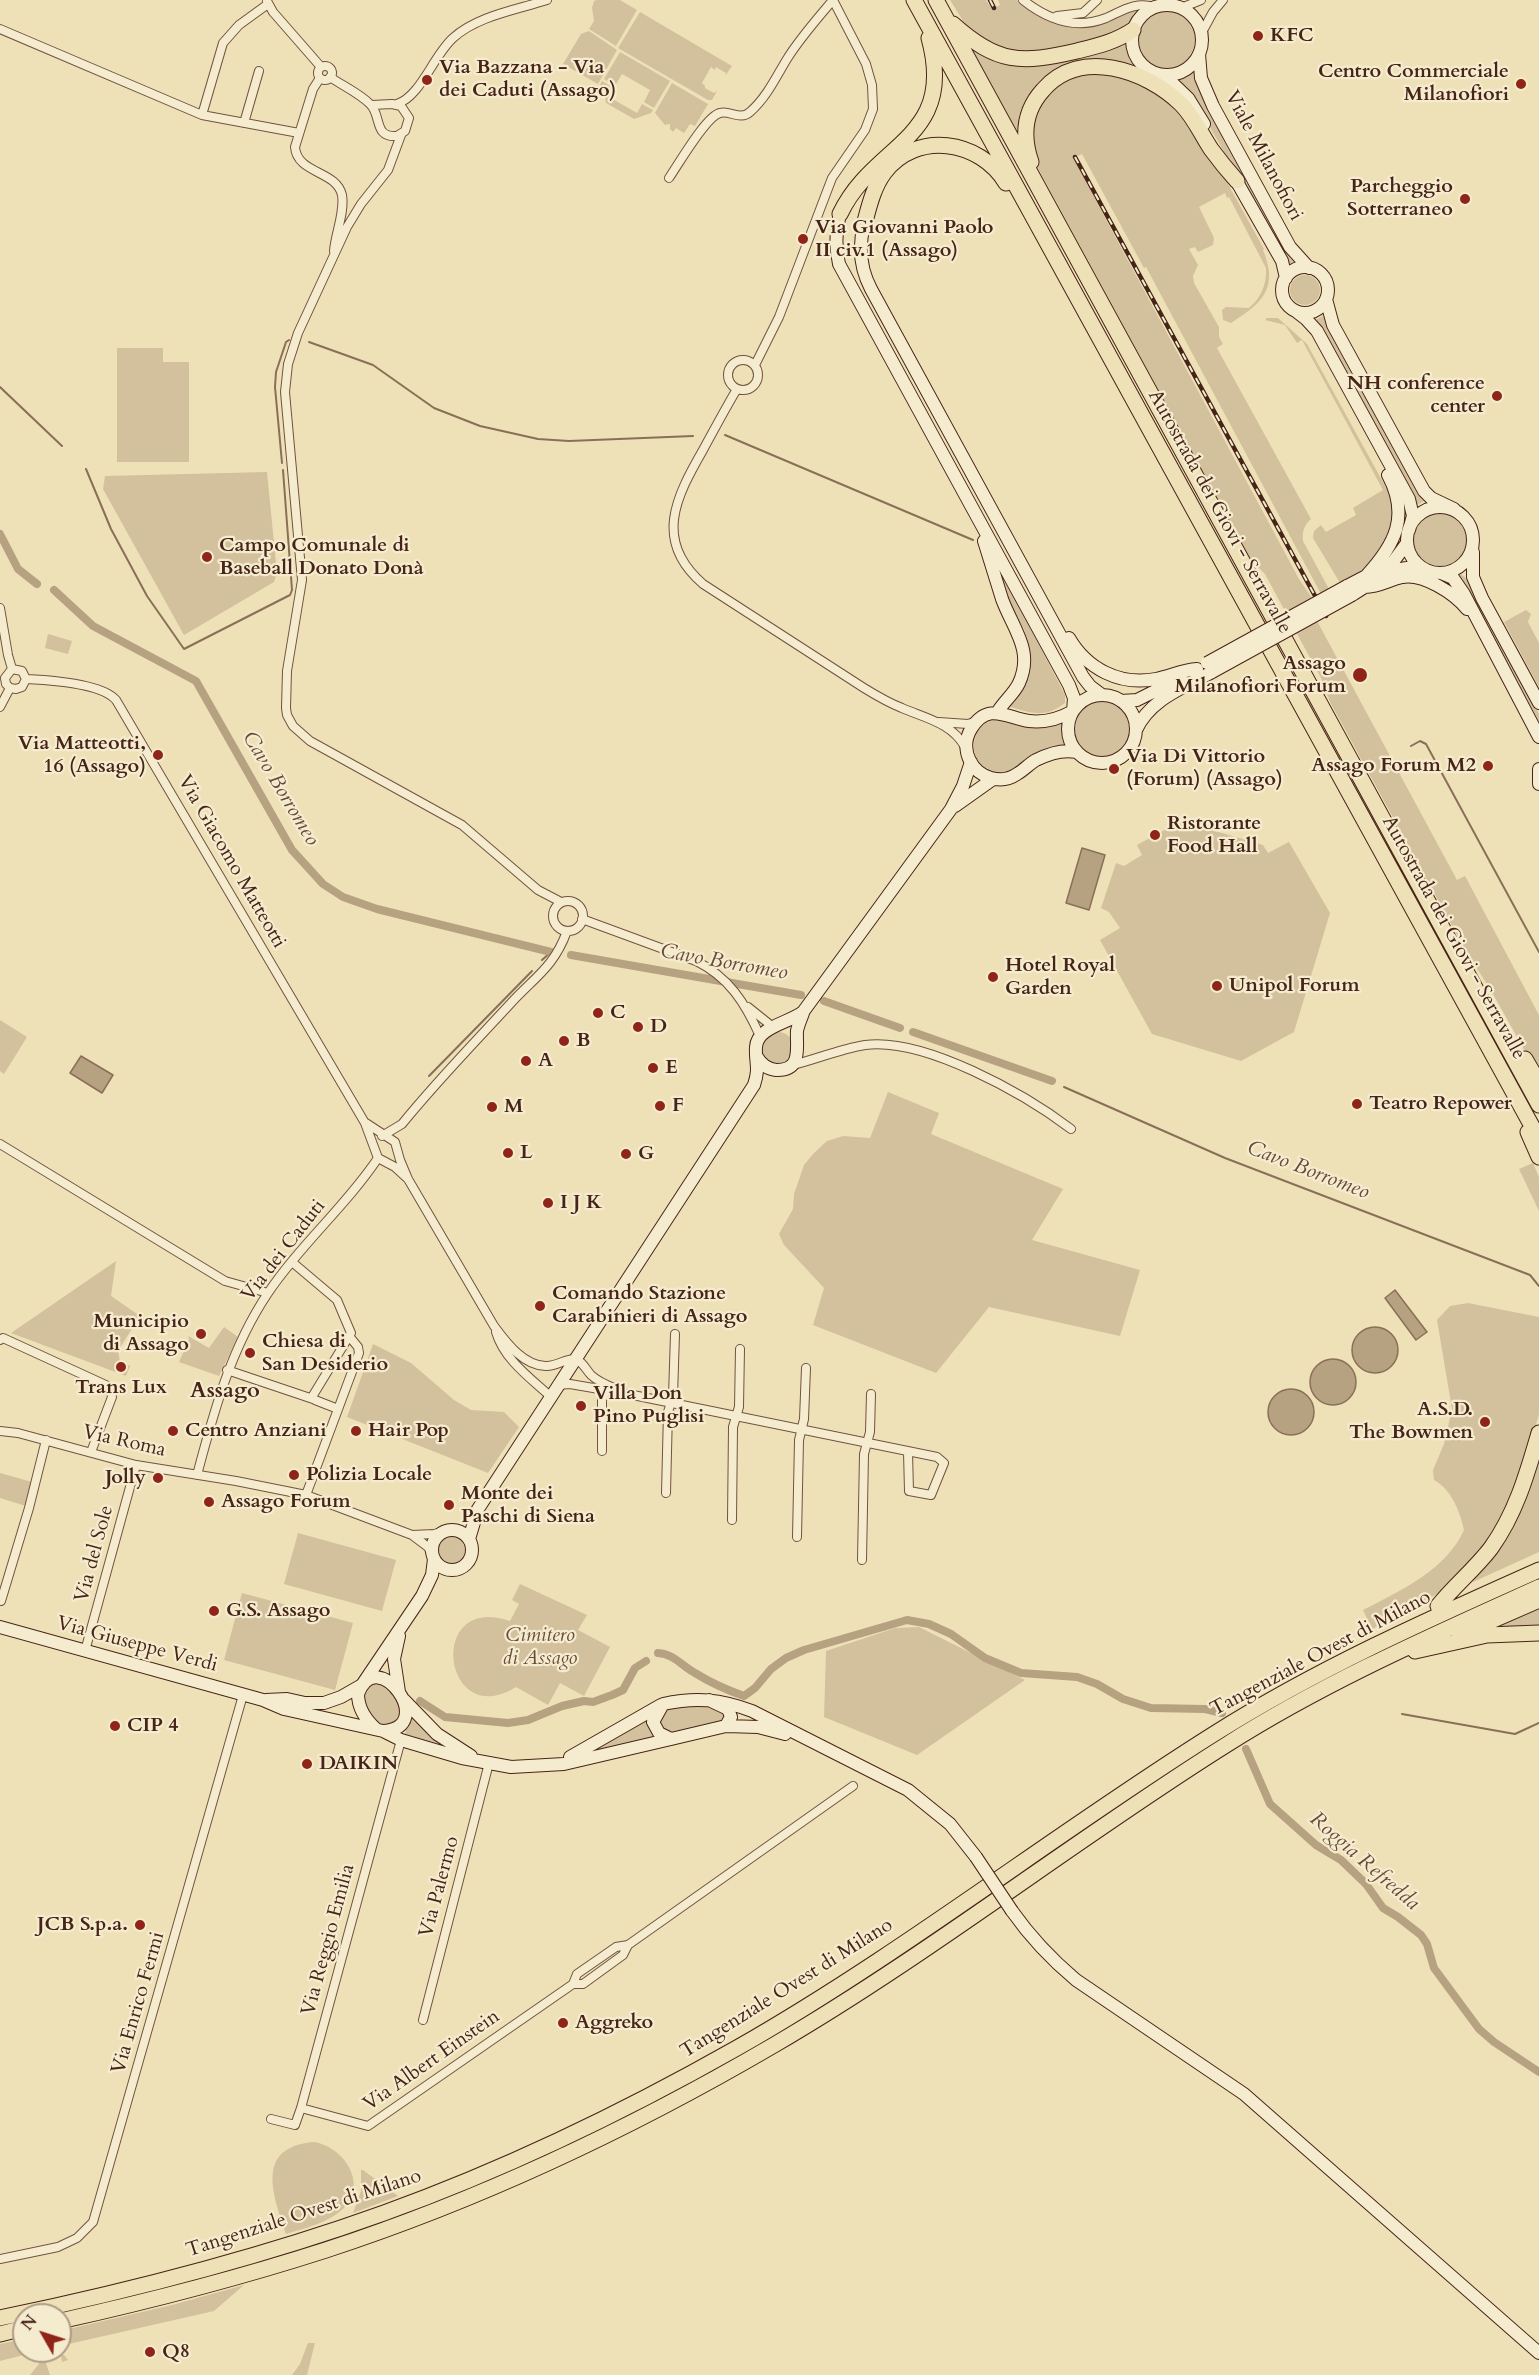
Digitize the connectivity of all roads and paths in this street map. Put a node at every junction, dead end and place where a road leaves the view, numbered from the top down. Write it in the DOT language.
graph roads {
  1 [pos="547,0"];
  2 [pos="833,0"];
  3 [pos="914,0"];
  4 [pos="936,0"];
  5 [pos="1023,0"];
  6 [pos="1097,0"];
  7 [pos="1202,0"];
  8 [pos="1223,0"];
  9 [pos="267,2"];
  10 [pos="1154,7"];
  11 [pos="1181,8"];
  12 [pos="1044,14"];
  13 [pos="945,16"];
  14 [pos="923,18"];
  15 [pos="0,29"];
  16 [pos="1133,30"];
  17 [pos="1201,34"];
  18 [pos="1199,54"];
  19 [pos="321,67"];
  20 [pos="259,71"];
  21 [pos="1164,75"];
  22 [pos="330,77"];
  23 [pos="320,78"];
  24 [pos="415,91"];
  25 [pos="372,105"];
  26 [pos="392,105"];
  27 [pos="408,113"];
  28 [pos="202,115"];
  29 [pos="377,119"];
  30 [pos="244,123"];
  31 [pos="298,133"];
  32 [pos="401,135"];
  33 [pos="387,136"];
  34 [pos="394,154"];
  35 [pos="669,178"];
  36 [pos="1237,181"];
  37 [pos="1044,199"];
  38 [pos="840,214"];
  39 [pos="864,225"];
  40 [pos="334,255"];
  41 [pos="1309,268"];
  42 [pos="1286,278"];
  43 [pos="1326,299"];
  44 [pos="1297,312"];
  45 [pos="1096,331"];
  46 [pos="754,365"];
  47 [pos="737,389"];
  48 [pos="1370,428"];
  49 [pos="1454,509"];
  50 [pos="977,517"];
  51 [pos="1409,530"];
  52 [pos="1407,543"];
  53 [pos="1473,547"];
  54 [pos="1434,572"];
  55 [pos="1366,581"];
  56 [pos="1042,602"];
  57 [pos="0,608"];
  58 [pos="1477,622"];
  59 [pos="1205,668"];
  60 [pos="12,669"];
  61 [pos="26,679"];
  62 [pos="10,688"];
  63 [pos="1102,695"];
  64 [pos="1121,701"];
  65 [pos="1539,703"];
  66 [pos="0,707"];
  67 [pos="1073,711"];
  68 [pos="997,713"];
  69 [pos="936,721"];
  70 [pos="978,721"];
  71 [pos="1136,732"];
  72 [pos="1539,736"];
  73 [pos="966,748"];
  74 [pos="1076,752"];
  75 [pos="971,762"];
  76 [pos="1539,769"];
  77 [pos="993,779"];
  78 [pos="1539,784"];
  79 [pos="951,809"];
  80 [pos="538,890"];
  81 [pos="561,902"];
  82 [pos="554,910"];
  83 [pos="582,919"];
  84 [pos="567,931"];
  85 [pos="1471,978"];
  86 [pos="745,1005"];
  87 [pos="803,1012"];
  88 [pos="775,1027"];
  89 [pos="760,1036"];
  90 [pos="798,1043"];
  91 [pos="757,1057"];
  92 [pos="813,1060"];
  93 [pos="783,1068"];
  94 [pos="1502,1071"];
  95 [pos="1539,1083"];
  96 [pos="754,1085"];
  97 [pos="1539,1105"];
  98 [pos="365,1123"];
  99 [pos="402,1124"];
  100 [pos="1071,1129"];
  101 [pos="385,1135"];
  102 [pos="1539,1139"];
  103 [pos="0,1144"];
  104 [pos="374,1149"];
  105 [pos="397,1149"];
  106 [pos="1539,1157"];
  107 [pos="382,1160"];
  108 [pos="408,1179"];
  109 [pos="292,1262"];
  110 [pos="268,1293"];
  111 [pos="494,1326"];
  112 [pos="675,1334"];
  113 [pos="349,1336"];
  114 [pos="0,1340"];
  115 [pos="740,1349"];
  116 [pos="574,1359"];
  117 [pos="546,1366"];
  118 [pos="806,1368"];
  119 [pos="227,1370"];
  120 [pos="589,1373"];
  121 [pos="537,1383"];
  122 [pos="557,1385"];
  123 [pos="579,1386"];
  124 [pos="607,1388"];
  125 [pos="871,1394"];
  126 [pos="550,1396"];
  127 [pos="313,1399"];
  128 [pos="671,1404"];
  129 [pos="338,1409"];
  130 [pos="736,1417"];
  131 [pos="801,1430"];
  132 [pos="0,1431"];
  133 [pos="1539,1433"];
  134 [pos="46,1440"];
  135 [pos="866,1444"];
  136 [pos="602,1451"];
  137 [pos="91,1452"];
  138 [pos="909,1452"];
  139 [pos="136,1465"];
  140 [pos="197,1475"];
  141 [pos="666,1493"];
  142 [pos="306,1496"];
  143 [pos="478,1509"];
  144 [pos="732,1521"];
  145 [pos="450,1530"];
  146 [pos="412,1535"];
  147 [pos="797,1537"];
  148 [pos="469,1539"];
  149 [pos="434,1559"];
  150 [pos="1539,1559"];
  151 [pos="862,1560"];
  152 [pos="455,1570"];
  153 [pos="1539,1570"];
  154 [pos="1539,1587"];
  155 [pos="422,1596"];
  156 [pos="1539,1600"];
  157 [pos="1,1601"];
  158 [pos="1437,1606"];
  159 [pos="0,1627"];
  160 [pos="402,1627"];
  161 [pos="1539,1633"];
  162 [pos="1378,1644"];
  163 [pos="1432,1647"];
  164 [pos="85,1651"];
  165 [pos="1375,1663"];
  166 [pos="362,1685"];
  167 [pos="243,1695"];
  168 [pos="401,1696"];
  169 [pos="263,1700"];
  170 [pos="709,1700"];
  171 [pos="663,1704"];
  172 [pos="728,1709"];
  173 [pos="405,1716"];
  174 [pos="726,1726"];
  175 [pos="750,1727"];
  176 [pos="380,1730"];
  177 [pos="671,1739"];
  178 [pos="401,1740"];
  179 [pos="807,1740"];
  180 [pos="476,1759"];
  181 [pos="489,1763"];
  182 [pos="534,1767"];
  183 [pos="853,1786"];
  184 [pos="423,2019"];
  185 [pos="301,2108"];
  186 [pos="271,2119"];
  187 [pos="0,2259"];
  188 [pos="72,2317"];
  189 [pos="0,2318"];
  190 [pos="1539,2353"];
  1 -- 24 [label="street"];
  2 -- 35 [label="street"];
  2 -- 46 [label="street"];
  3 -- 14 [label="highway, Autostrada dei Giovi - Serravalle"];
  4 -- 13 [label="highway, Autostrada dei Giovi - Serravalle"];
  5 -- 12 [label="street"];
  6 -- 12 [label="street"];
  7 -- 11 [label="street"];
  8 -- 17 [label="street, Viale Milanofiori"];
  9 -- 19 [label="street"];
  9 -- 28 [label="street"];
  10 -- 11 [label="main road"];
  10 -- 12 [label="street"];
  10 -- 16 [label="main road"];
  11 -- 17 [label="main road"];
  13 -- 16 [label="highway"];
  13 -- 37 [label="highway, Autostrada dei Giovi - Serravalle"];
  14 -- 38 [label="highway"];
  14 -- 45 [label="highway, Autostrada dei Giovi - Serravalle"];
  15 -- 28 [label="street"];
  16 -- 21 [label="main road, Viale Milanofiori"];
  17 -- 18 [label="main road, Viale Milanofiori"];
  18 -- 21 [label="main road"];
  18 -- 41 [label="main road, Viale Milanofiori"];
  19 -- 22 [label="street"];
  19 -- 23 [label="street"];
  20 -- 30 [label="street"];
  21 -- 36 [label="main road, Viale Milanofiori"];
  22 -- 23 [label="street"];
  22 -- 25 [label="street"];
  23 -- 31 [label="street"];
  24 -- 26 [label="street"];
  24 -- 27 [label="street"];
  25 -- 26 [label="street"];
  25 -- 29 [label="street"];
  26 -- 27 [label="street"];
  26 -- 29 [label="street"];
  27 -- 32 [label="street"];
  28 -- 30 [label="street"];
  29 -- 33 [label="street"];
  30 -- 31 [label="street"];
  31 -- 40 [label="street"];
  32 -- 33 [label="street"];
  32 -- 34 [label="street"];
  33 -- 34 [label="street"];
  34 -- 40 [label="street"];
  36 -- 37 [label="highway"];
  36 -- 42 [label="main road, Viale Milanofiori"];
  37 -- 85 [label="highway, Autostrada dei Giovi - Serravalle"];
  38 -- 50 [label="main road"];
  39 -- 45 [label="highway"];
  39 -- 56 [label="main road"];
  40 -- 80 [label="street"];
  41 -- 42 [label="main road"];
  41 -- 43 [label="main road"];
  42 -- 44 [label="main road"];
  43 -- 44 [label="main road"];
  43 -- 49 [label="main road"];
  44 -- 48 [label="main road"];
  45 -- 94 [label="highway, Autostrada dei Giovi - Serravalle"];
  46 -- 47 [label="street"];
  46 -- 47 [label="street"];
  47 -- 69 [label="street"];
  48 -- 51 [label="main road"];
  48 -- 55 [label="main road"];
  49 -- 51 [label="main road"];
  49 -- 53 [label="main road"];
  50 -- 67 [label="main road"];
  50 -- 68 [label="main road"];
  51 -- 52 [label="main road"];
  52 -- 54 [label="main road"];
  52 -- 55 [label="main road"];
  53 -- 54 [label="main road"];
  53 -- 65 [label="main road"];
  54 -- 55 [label="main road"];
  54 -- 58 [label="main road"];
  55 -- 58 [label="main road"];
  55 -- 59 [label="main road, bridge"];
  56 -- 59 [label="main road"];
  56 -- 63 [label="main road"];
  57 -- 60 [label="street"];
  58 -- 72 [label="main road"];
  59 -- 64 [label="main road"];
  59 -- 71 [label="main road"];
  60 -- 61 [label="street"];
  60 -- 62 [label="street"];
  61 -- 62 [label="street"];
  61 -- 98 [label="street, Via Giacomo Matteotti"];
  62 -- 66 [label="street"];
  63 -- 64 [label="main road"];
  63 -- 67 [label="main road"];
  64 -- 71 [label="main road"];
  67 -- 68 [label="main road"];
  67 -- 74 [label="main road"];
  68 -- 70 [label="main road"];
  69 -- 70 [label="street"];
  69 -- 73 [label="street"];
  70 -- 73 [label="main road"];
  71 -- 74 [label="main road"];
  73 -- 75 [label="main road"];
  74 -- 77 [label="main road"];
  75 -- 77 [label="main road"];
  75 -- 79 [label="main road"];
  76 -- 78 [label="main road"];
  77 -- 79 [label="main road"];
  79 -- 87 [label="main road"];
  80 -- 81 [label="street"];
  80 -- 82 [label="street"];
  81 -- 82 [label="street"];
  81 -- 83 [label="street"];
  82 -- 84 [label="street"];
  83 -- 84 [label="street"];
  83 -- 86 [label="street"];
  84 -- 99 [label="street"];
  85 -- 95 [label="highway"];
  85 -- 97 [label="highway, Autostrada dei Giovi - Serravalle"];
  86 -- 88 [label="street"];
  86 -- 89 [label="street"];
  87 -- 88 [label="main road"];
  87 -- 90 [label="main road"];
  88 -- 89 [label="main road"];
  88 -- 90 [label="main road"];
  89 -- 91 [label="main road"];
  90 -- 92 [label="street"];
  90 -- 93 [label="main road"];
  91 -- 93 [label="main road"];
  91 -- 96 [label="main road"];
  92 -- 93 [label="street"];
  92 -- 100 [label="street"];
  93 -- 96 [label="main road"];
  94 -- 102 [label="highway, Autostrada dei Giovi - Serravalle"];
  94 -- 106 [label="highway"];
  96 -- 116 [label="main road"];
  98 -- 101 [label="street, Via Giacomo Matteotti"];
  98 -- 104 [label="street, Via Giacomo Matteotti"];
  99 -- 101 [label="street"];
  99 -- 105 [label="street"];
  101 -- 104 [label="street"];
  101 -- 105 [label="street"];
  103 -- 110 [label="street"];
  104 -- 107 [label="street"];
  105 -- 107 [label="street"];
  105 -- 108 [label="street"];
  107 -- 108 [label="street"];
  107 -- 109 [label="street, Via dei Caduti"];
  108 -- 111 [label="street"];
  109 -- 110 [label="street, Via dei Caduti"];
  109 -- 113 [label="street"];
  110 -- 119 [label="street, Via dei Caduti"];
  111 -- 117 [label="street"];
  111 -- 121 [label="street"];
  112 -- 128 [label="street"];
  113 -- 127 [label="street"];
  113 -- 129 [label="street"];
  114 -- 137 [label="street"];
  115 -- 130 [label="street"];
  116 -- 117 [label="street"];
  116 -- 120 [label="street"];
  116 -- 122 [label="main road"];
  117 -- 121 [label="street"];
  118 -- 131 [label="street"];
  119 -- 127 [label="street"];
  119 -- 140 [label="street, Via dei Caduti"];
  120 -- 123 [label="street"];
  120 -- 124 [label="street"];
  121 -- 126 [label="street"];
  122 -- 123 [label="street"];
  122 -- 126 [label="main road"];
  123 -- 124 [label="street"];
  124 -- 128 [label="street"];
  124 -- 136 [label="street"];
  125 -- 135 [label="street"];
  126 -- 143 [label="main road"];
  127 -- 129 [label="street"];
  128 -- 130 [label="street"];
  128 -- 141 [label="street"];
  129 -- 142 [label="street"];
  130 -- 131 [label="street"];
  130 -- 144 [label="street"];
  131 -- 135 [label="street"];
  131 -- 147 [label="street"];
  132 -- 134 [label="street, Via Roma"];
  133 -- 158 [label="highway"];
  134 -- 137 [label="street, Via Roma"];
  134 -- 157 [label="street"];
  135 -- 138 [label="street"];
  135 -- 151 [label="street"];
  137 -- 139 [label="street, Via Roma"];
  138 -- 138 [label="street"];
  139 -- 140 [label="street, Via Roma"];
  139 -- 164 [label="street, Via del Sole"];
  140 -- 142 [label="street, Via Roma"];
  142 -- 146 [label="street, Via Roma"];
  143 -- 145 [label="main road"];
  143 -- 148 [label="main road"];
  145 -- 146 [label="street, Via Roma"];
  145 -- 148 [label="main road"];
  145 -- 149 [label="main road"];
  146 -- 149 [label="street, Via Roma"];
  148 -- 152 [label="main road"];
  149 -- 152 [label="main road"];
  149 -- 155 [label="main road"];
  150 -- 158 [label="highway"];
  152 -- 155 [label="main road"];
  153 -- 162 [label="highway, Tangenziale Ovest di Milano"];
  154 -- 165 [label="highway, Tangenziale Ovest di Milano"];
  155 -- 160 [label="main road"];
  156 -- 163 [label="highway"];
  158 -- 162 [label="highway"];
  159 -- 164 [label="main road, Via Giuseppe Verdi"];
  160 -- 166 [label="main road"];
  160 -- 168 [label="main road"];
  161 -- 163 [label="highway"];
  162 -- 189 [label="highway, Tangenziale Ovest di Milano"];
  163 -- 165 [label="highway"];
  164 -- 167 [label="main road, Via Giuseppe Verdi"];
  165 -- 188 [label="highway, Tangenziale Ovest di Milano"];
  166 -- 168 [label="main road"];
  166 -- 169 [label="main road, Via Giuseppe Verdi"];
  166 -- 176 [label="main road"];
  167 -- 169 [label="main road, Via Giuseppe Verdi"];
  167 -- 187 [label="street, Via Enrico Fermi"];
  168 -- 173 [label="main road"];
  168 -- 180 [label="main road"];
  169 -- 176 [label="main road, Via Giuseppe Verdi"];
  170 -- 171 [label="main road"];
  170 -- 172 [label="main road"];
  170 -- 179 [label="main road"];
  171 -- 177 [label="main road"];
  171 -- 182 [label="main road"];
  172 -- 174 [label="main road"];
  172 -- 175 [label="main road"];
  173 -- 176 [label="main road"];
  173 -- 178 [label="main road"];
  174 -- 175 [label="main road"];
  174 -- 177 [label="main road"];
  175 -- 179 [label="main road"];
  176 -- 178 [label="main road"];
  177 -- 182 [label="main road"];
  178 -- 180 [label="main road"];
  178 -- 185 [label="street, Via Reggio Emilia"];
  179 -- 190 [label="main road, bridge"];
  180 -- 181 [label="main road"];
  181 -- 182 [label="main road"];
  181 -- 184 [label="street, Via Palermo"];
  183 -- 185 [label="street, Via Albert Einstein"];
  185 -- 186 [label="street"];
}
